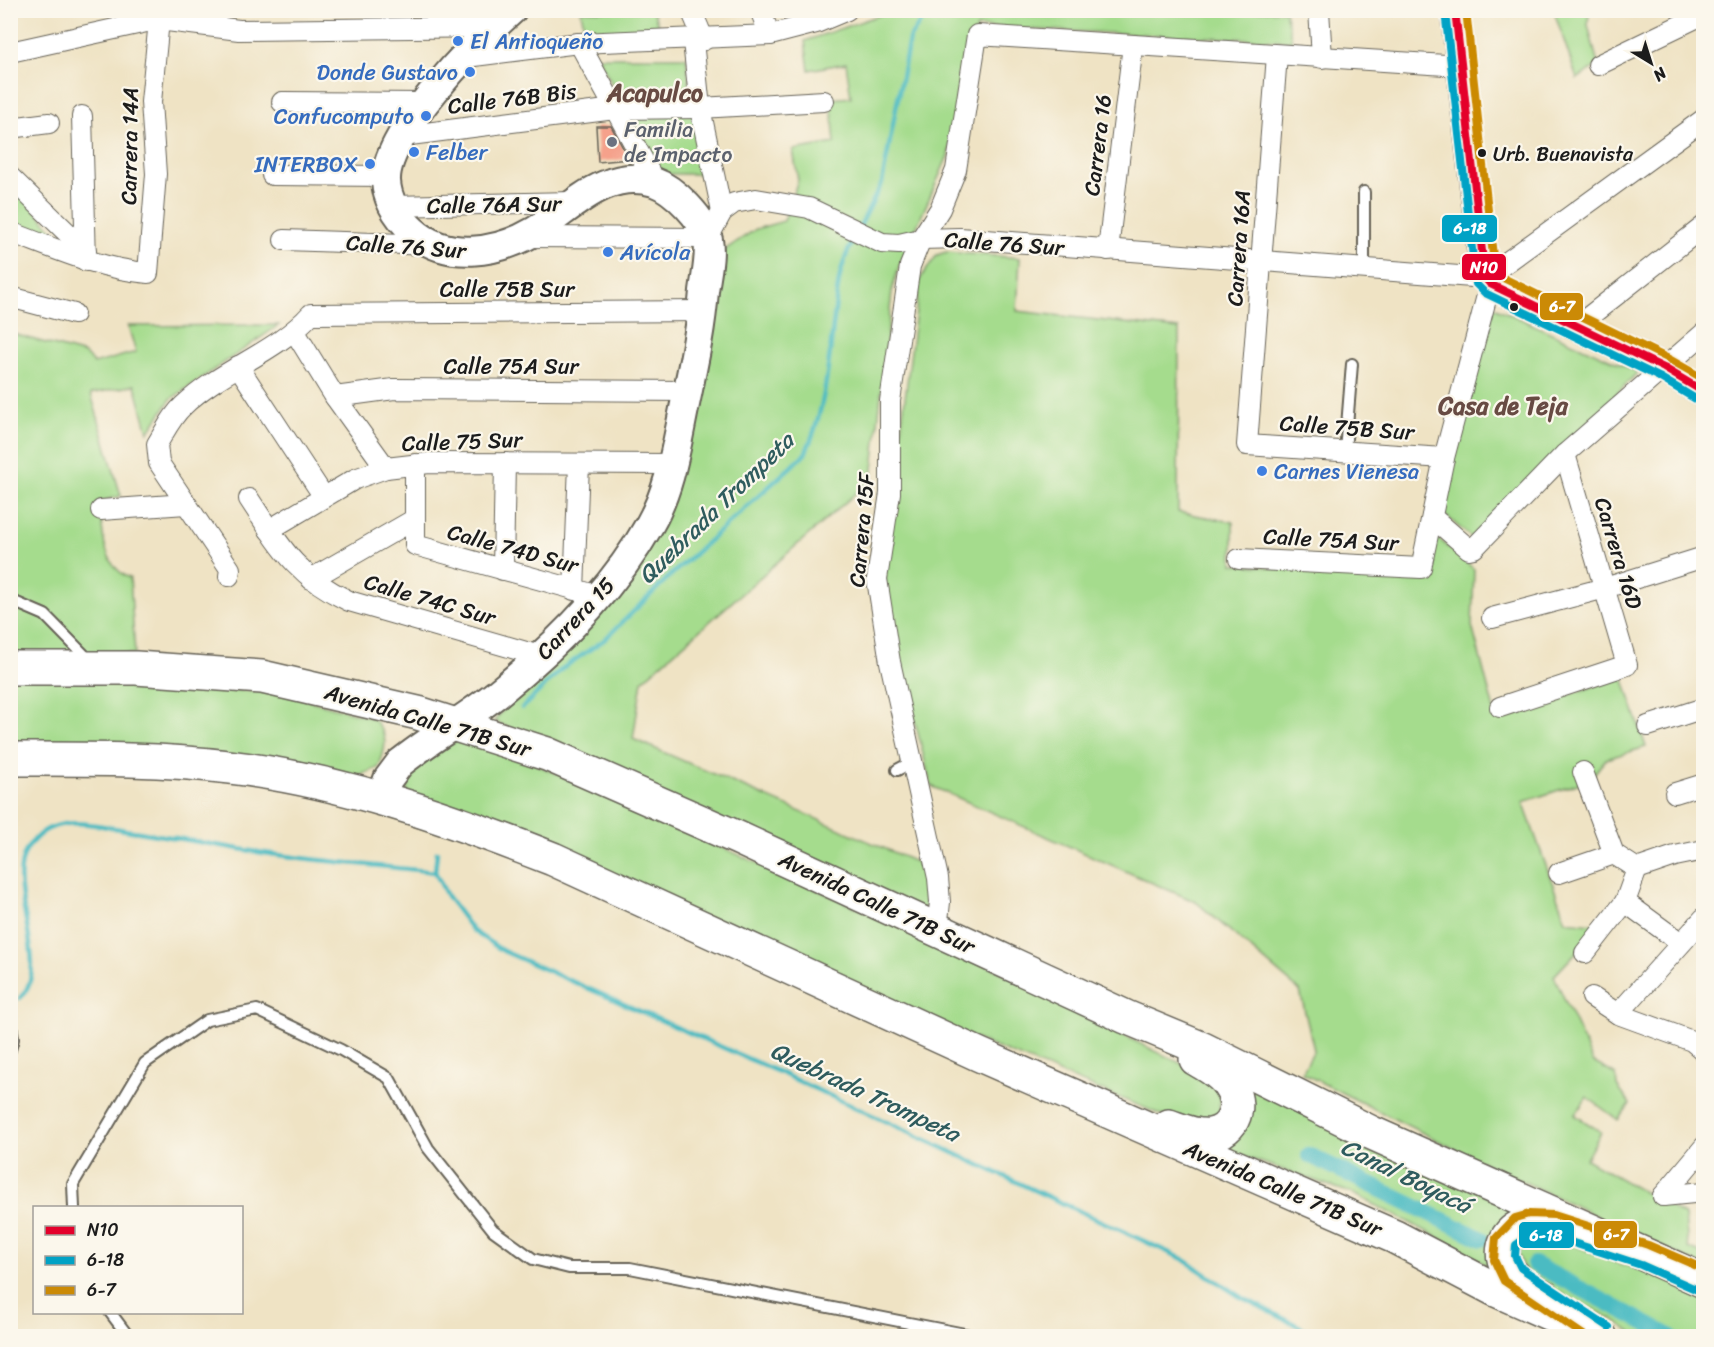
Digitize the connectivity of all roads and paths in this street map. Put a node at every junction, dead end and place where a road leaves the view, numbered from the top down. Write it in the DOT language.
graph roads {
  1 [pos="201,10"];
  2 [pos="691,10"];
  3 [pos="760,10"];
  4 [pos="847,10"];
  5 [pos="1319,10"];
  6 [pos="1455,10"];
  7 [pos="1704,14"];
  8 [pos="505,15"];
  9 [pos="813,17"];
  10 [pos="159,20"];
  11 [pos="770,35"];
  12 [pos="698,40"];
  13 [pos="579,44"];
  14 [pos="1133,45"];
  15 [pos="10,52"];
  16 [pos="1277,55"];
  17 [pos="466,57"];
  18 [pos="1322,58"];
  19 [pos="1598,65"];
  20 [pos="1461,66"];
  21 [pos="824,101"];
  22 [pos="282,102"];
  23 [pos="425,103"];
  24 [pos="700,108"];
  25 [pos="615,109"];
  26 [pos="82,116"];
  27 [pos="1704,119"];
  28 [pos="49,123"];
  29 [pos="10,128"];
  30 [pos="402,136"];
  31 [pos="272,175"];
  32 [pos="386,176"];
  33 [pos="10,177"];
  34 [pos="655,182"];
  35 [pos="1364,192"];
  36 [pos="574,202"];
  37 [pos="393,206"];
  38 [pos="722,212"];
  39 [pos="1704,226"];
  40 [pos="10,232"];
  41 [pos="525,237"];
  42 [pos="708,238"];
  43 [pos="921,239"];
  44 [pos="284,240"];
  45 [pos="433,245"];
  46 [pos="1108,250"];
  47 [pos="86,256"];
  48 [pos="1261,263"];
  49 [pos="1364,271"];
  50 [pos="1487,281"];
  51 [pos="10,297"];
  52 [pos="703,311"];
  53 [pos="74,314"];
  54 [pos="1577,326"];
  55 [pos="295,332"];
  56 [pos="1704,333"];
  57 [pos="1352,364"];
  58 [pos="238,366"];
  59 [pos="1665,368"];
  60 [pos="687,391"];
  61 [pos="1704,392"];
  62 [pos="335,397"];
  63 [pos="1247,445"];
  64 [pos="1345,451"];
  65 [pos="1565,454"];
  66 [pos="1444,458"];
  67 [pos="505,463"];
  68 [pos="415,464"];
  69 [pos="579,464"];
  70 [pos="672,464"];
  71 [pos="386,468"];
  72 [pos="324,497"];
  73 [pos="249,499"];
  74 [pos="186,504"];
  75 [pos="101,510"];
  76 [pos="1432,518"];
  77 [pos="415,519"];
  78 [pos="269,530"];
  79 [pos="1704,556"];
  80 [pos="1239,559"];
  81 [pos="503,570"];
  82 [pos="229,576"];
  83 [pos="311,579"];
  84 [pos="1605,588"];
  85 [pos="587,593"];
  86 [pos="10,600"];
  87 [pos="1492,618"];
  88 [pos="540,656"];
  89 [pos="10,668"];
  90 [pos="96,668"];
  91 [pos="1500,707"];
  92 [pos="1704,708"];
  93 [pos="457,723"];
  94 [pos="1648,726"];
  95 [pos="10,759"];
  96 [pos="1583,772"];
  97 [pos="1704,784"];
  98 [pos="1675,793"];
  99 [pos="381,799"];
  100 [pos="1704,850"];
  101 [pos="1614,854"];
  102 [pos="1637,869"];
  103 [pos="1559,873"];
  104 [pos="1625,902"];
  105 [pos="1704,918"];
  106 [pos="937,930"];
  107 [pos="1681,944"];
  108 [pos="1585,953"];
  109 [pos="1592,997"];
  110 [pos="10,1014"];
  111 [pos="1618,1014"];
  112 [pos="1126,1017"];
  113 [pos="1700,1040"];
  114 [pos="10,1050"];
  115 [pos="1073,1096"];
  116 [pos="1704,1147"];
  117 [pos="1704,1192"];
  118 [pos="74,1206"];
  119 [pos="1645,1255"];
  120 [pos="1704,1281"];
  121 [pos="112,1314"];
  122 [pos="128,1336"];
  123 [pos="975,1336"];
  124 [pos="1601,1336"];
  1 -- 10 [label="street"];
  2 -- 12 [label="street"];
  3 -- 11 [label="street"];
  4 -- 9 [label="street"];
  5 -- 18 [label="street"];
  6 -- 20 [label="street"];
  7 -- 19 [label="street"];
  8 -- 10 [label="street"];
  8 -- 17 [label="street"];
  9 -- 11 [label="street"];
  10 -- 15 [label="street"];
  10 -- 47 [label="street, Carrera 14A"];
  11 -- 12 [label="street"];
  12 -- 13 [label="street"];
  12 -- 24 [label="street"];
  13 -- 17 [label="street"];
  13 -- 25 [label="street"];
  14 -- 16 [label="street"];
  14 -- 43 [label="street, Carrera 15F"];
  14 -- 46 [label="street, Carrera 16"];
  16 -- 18 [label="street"];
  16 -- 48 [label="street, Carrera 16A"];
  17 -- 23 [label="street"];
  18 -- 20 [label="street"];
  20 -- 50 [label="street"];
  21 -- 24 [label="street, Calle 76B Bis"];
  22 -- 23 [label="street"];
  23 -- 30 [label="street"];
  24 -- 25 [label="street, Calle 76B Bis"];
  24 -- 38 [label="street"];
  25 -- 30 [label="street, Calle 76B Bis"];
  25 -- 34 [label="street"];
  26 -- 47 [label="street"];
  27 -- 50 [label="street"];
  28 -- 29 [label="street"];
  30 -- 32 [label="street"];
  31 -- 32 [label="street"];
  32 -- 37 [label="street"];
  33 -- 47 [label="street"];
  34 -- 36 [label="street, Calle 76A Sur"];
  34 -- 42 [label="street"];
  35 -- 49 [label="lane"];
  36 -- 37 [label="street, Calle 76A Sur"];
  36 -- 41 [label="street"];
  37 -- 45 [label="street"];
  38 -- 42 [label="street"];
  38 -- 43 [label="street, Calle 76 Sur"];
  39 -- 54 [label="street"];
  40 -- 47 [label="street"];
  41 -- 42 [label="street, Calle 76 Sur"];
  41 -- 45 [label="street, Calle 76 Sur"];
  42 -- 52 [label="street, Carrera 15"];
  43 -- 46 [label="street, Calle 76 Sur"];
  43 -- 106 [label="street, Carrera 15F"];
  44 -- 45 [label="street, Calle 76 Sur"];
  46 -- 48 [label="street, Calle 76 Sur"];
  48 -- 49 [label="street, Calle 76 Sur"];
  48 -- 63 [label="street, Carrera 16A"];
  49 -- 50 [label="street, Calle 76 Sur"];
  50 -- 54 [label="street"];
  50 -- 66 [label="street"];
  51 -- 53 [label="street"];
  52 -- 55 [label="street, Calle 75B Sur"];
  52 -- 60 [label="street, Carrera 15"];
  54 -- 59 [label="street"];
  55 -- 58 [label="street"];
  55 -- 62 [label="street"];
  56 -- 59 [label="street"];
  57 -- 64 [label="lane"];
  58 -- 72 [label="street"];
  58 -- 74 [label="street"];
  59 -- 61 [label="street"];
  59 -- 65 [label="street"];
  60 -- 62 [label="street, Calle 75A Sur"];
  60 -- 70 [label="street, Carrera 15"];
  62 -- 71 [label="street"];
  63 -- 64 [label="street, Calle 75B Sur"];
  64 -- 66 [label="street, Calle 75B Sur"];
  65 -- 76 [label="street"];
  65 -- 84 [label="street, Carrera 16D"];
  66 -- 76 [label="street"];
  67 -- 68 [label="street, Calle 75 Sur"];
  67 -- 69 [label="street, Calle 75 Sur"];
  67 -- 81 [label="street"];
  68 -- 71 [label="street, Calle 75 Sur"];
  68 -- 77 [label="street"];
  69 -- 70 [label="street, Calle 75 Sur"];
  69 -- 85 [label="street"];
  70 -- 85 [label="street, Carrera 15"];
  71 -- 72 [label="street, Calle 75 Sur"];
  72 -- 78 [label="street, Calle 75 Sur"];
  73 -- 78 [label="street, Calle 74C Sur"];
  74 -- 75 [label="street"];
  74 -- 82 [label="street"];
  76 -- 80 [label="street, Calle 75A Sur"];
  77 -- 81 [label="street, Calle 74D Sur"];
  77 -- 83 [label="street"];
  78 -- 83 [label="street, Calle 74C Sur"];
  79 -- 84 [label="street"];
  81 -- 85 [label="street, Calle 74D Sur"];
  83 -- 88 [label="street, Calle 74C Sur"];
  84 -- 87 [label="street"];
  84 -- 91 [label="street, Carrera 16D"];
  85 -- 88 [label="street, Carrera 15"];
  86 -- 90 [label="lane"];
  88 -- 93 [label="street, Carrera 15"];
  89 -- 90 [label="highway, Avenida Calle 71B Sur"];
  90 -- 93 [label="highway, Avenida Calle 71B Sur"];
  92 -- 94 [label="street"];
  93 -- 99 [label="street, Carrera 15"];
  93 -- 106 [label="highway, Avenida Calle 71B Sur"];
  95 -- 99 [label="highway, Avenida Calle 71B Sur"];
  96 -- 101 [label="street"];
  97 -- 98 [label="street"];
  99 -- 115 [label="highway, Avenida Calle 71B Sur"];
  100 -- 102 [label="street"];
  101 -- 102 [label="street"];
  101 -- 103 [label="street"];
  102 -- 104 [label="street"];
  104 -- 107 [label="street"];
  104 -- 108 [label="street"];
  105 -- 107 [label="street"];
  106 -- 112 [label="highway, Avenida Calle 71B Sur"];
  107 -- 111 [label="street"];
  109 -- 111 [label="street"];
  110 -- 114 [label="lane"];
  111 -- 113 [label="street"];
  112 -- 115 [label="highway"];
  112 -- 119 [label="highway, Avenida Calle 71B Sur"];
  115 -- 124 [label="highway, Avenida Calle 71B Sur"];
  116 -- 117 [label="street"];
  118 -- 123 [label="lane"];
  119 -- 120 [label="highway, Avenida Calle 71B Sur"];
  119 -- 124 [label="highway"];
  121 -- 122 [label="lane"];
}
